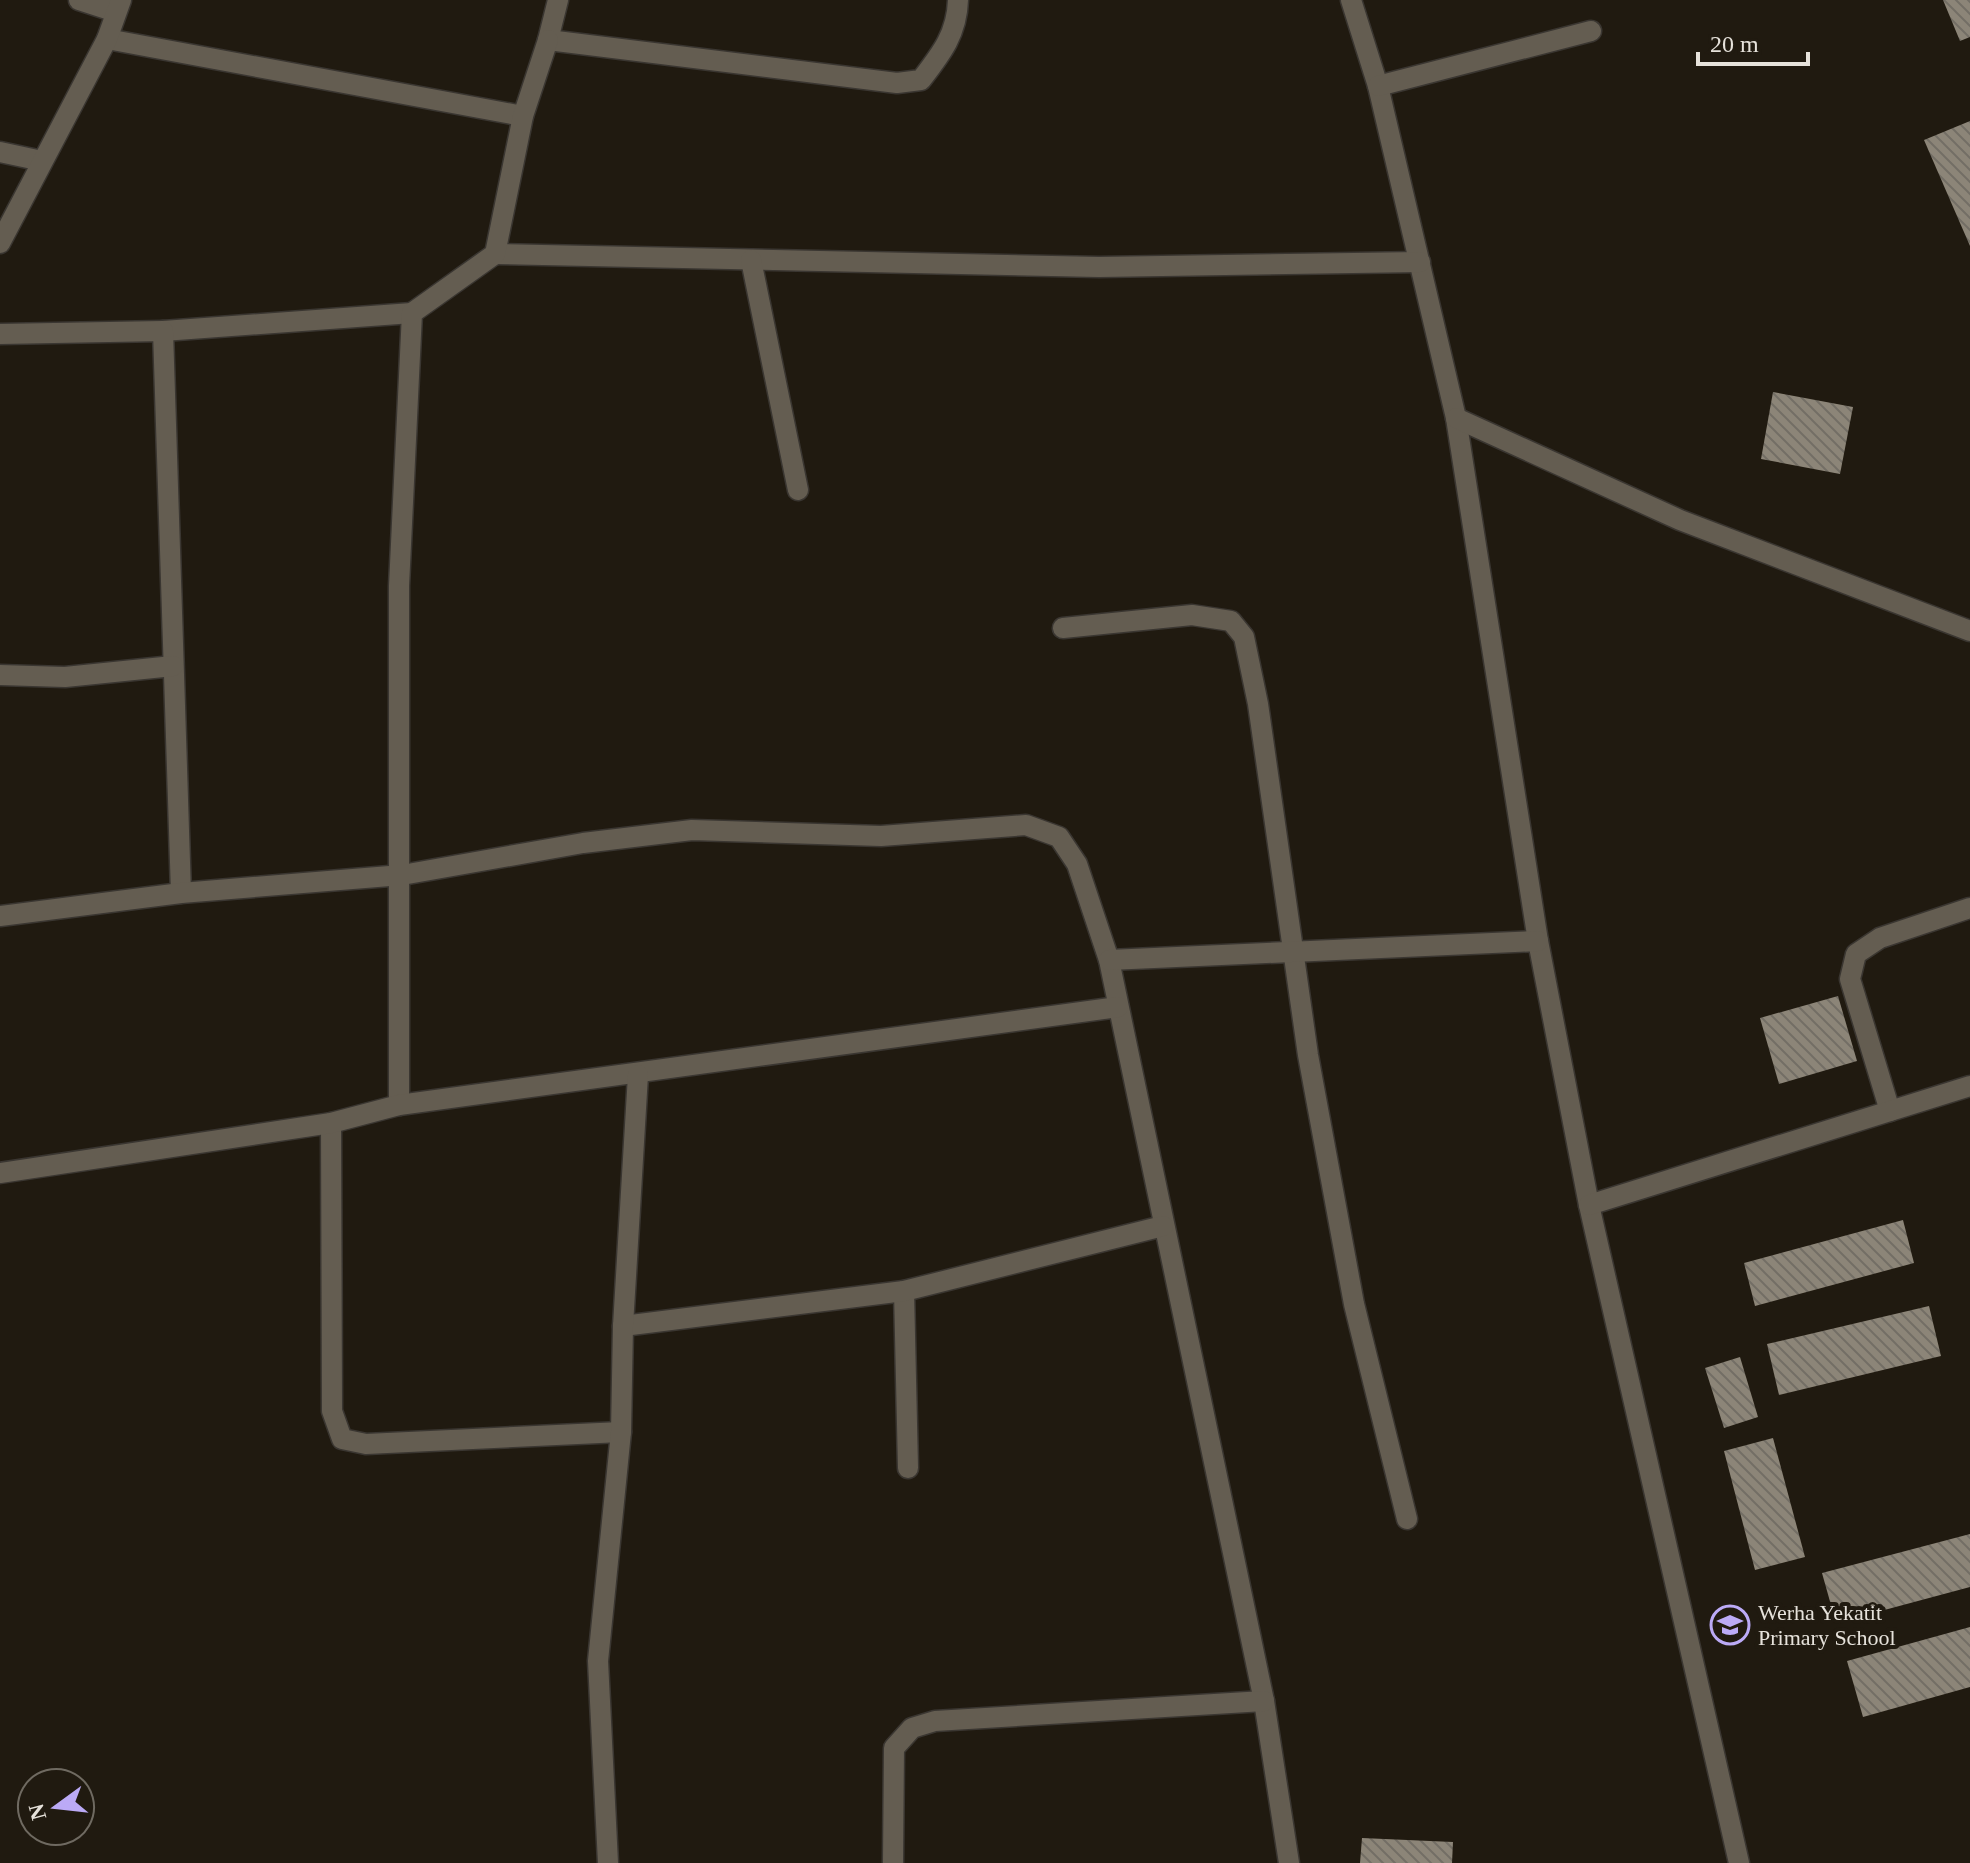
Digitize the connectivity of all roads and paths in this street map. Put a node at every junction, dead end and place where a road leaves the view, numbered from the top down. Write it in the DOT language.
graph roads {
  1 [pos="79,0"];
  2 [pos="558,0"];
  3 [pos="958,0"];
  4 [pos="1351,0"];
  5 [pos="118,6"];
  6 [pos="1591,31"];
  7 [pos="107,39"];
  8 [pos="548,40"];
  9 [pos="1378,86"];
  10 [pos="523,116"];
  11 [pos="0,152"];
  12 [pos="42,161"];
  13 [pos="0,243"];
  14 [pos="495,254"];
  15 [pos="751,260"];
  16 [pos="1420,262"];
  17 [pos="412,313"];
  18 [pos="163,331"];
  19 [pos="0,334"];
  20 [pos="1456,418"];
  21 [pos="798,490"];
  22 [pos="1063,628"];
  23 [pos="1970,631"];
  24 [pos="173,666"];
  25 [pos="0,675"];
  26 [pos="402,875"];
  27 [pos="181,893"];
  28 [pos="1970,908"];
  29 [pos="0,916"];
  30 [pos="1538,941"];
  31 [pos="1292,951"];
  32 [pos="1109,960"];
  33 [pos="1118,1007"];
  34 [pos="638,1075"];
  35 [pos="1970,1086"];
  36 [pos="399,1105"];
  37 [pos="1890,1111"];
  38 [pos="331,1123"];
  39 [pos="0,1173"];
  40 [pos="1589,1205"];
  41 [pos="1163,1226"];
  42 [pos="904,1291"];
  43 [pos="623,1326"];
  44 [pos="621,1432"];
  45 [pos="908,1468"];
  46 [pos="1407,1519"];
  47 [pos="1264,1701"];
  48 [pos="608,1863"];
  49 [pos="893,1863"];
  50 [pos="1289,1863"];
  51 [pos="1739,1863"];
  1 -- 5 [label="street"];
  2 -- 8 [label="street"];
  3 -- 8 [label="street"];
  4 -- 9 [label="street"];
  5 -- 7 [label="street"];
  6 -- 9 [label="street"];
  7 -- 10 [label="street"];
  7 -- 12 [label="street"];
  8 -- 10 [label="street"];
  9 -- 16 [label="street"];
  10 -- 14 [label="street"];
  11 -- 12 [label="street"];
  12 -- 13 [label="street"];
  14 -- 15 [label="street"];
  14 -- 17 [label="street"];
  15 -- 16 [label="street"];
  15 -- 21 [label="street"];
  16 -- 20 [label="street"];
  17 -- 18 [label="street"];
  17 -- 26 [label="street"];
  18 -- 19 [label="street"];
  18 -- 24 [label="street"];
  20 -- 23 [label="street"];
  20 -- 30 [label="street"];
  22 -- 31 [label="street"];
  24 -- 25 [label="street"];
  24 -- 27 [label="street"];
  26 -- 27 [label="street"];
  26 -- 32 [label="street"];
  26 -- 36 [label="street"];
  27 -- 29 [label="street"];
  28 -- 37 [label="street"];
  30 -- 31 [label="street"];
  30 -- 40 [label="street"];
  31 -- 32 [label="street"];
  31 -- 46 [label="street"];
  32 -- 33 [label="street"];
  33 -- 34 [label="street"];
  33 -- 41 [label="street"];
  34 -- 36 [label="street"];
  34 -- 43 [label="street"];
  35 -- 37 [label="street"];
  36 -- 38 [label="street"];
  37 -- 40 [label="street"];
  38 -- 39 [label="street"];
  38 -- 44 [label="street"];
  40 -- 51 [label="street"];
  41 -- 42 [label="street"];
  41 -- 47 [label="street"];
  42 -- 43 [label="street"];
  42 -- 45 [label="street"];
  43 -- 44 [label="street"];
  44 -- 48 [label="street"];
  47 -- 49 [label="street"];
  47 -- 50 [label="street"];
}
